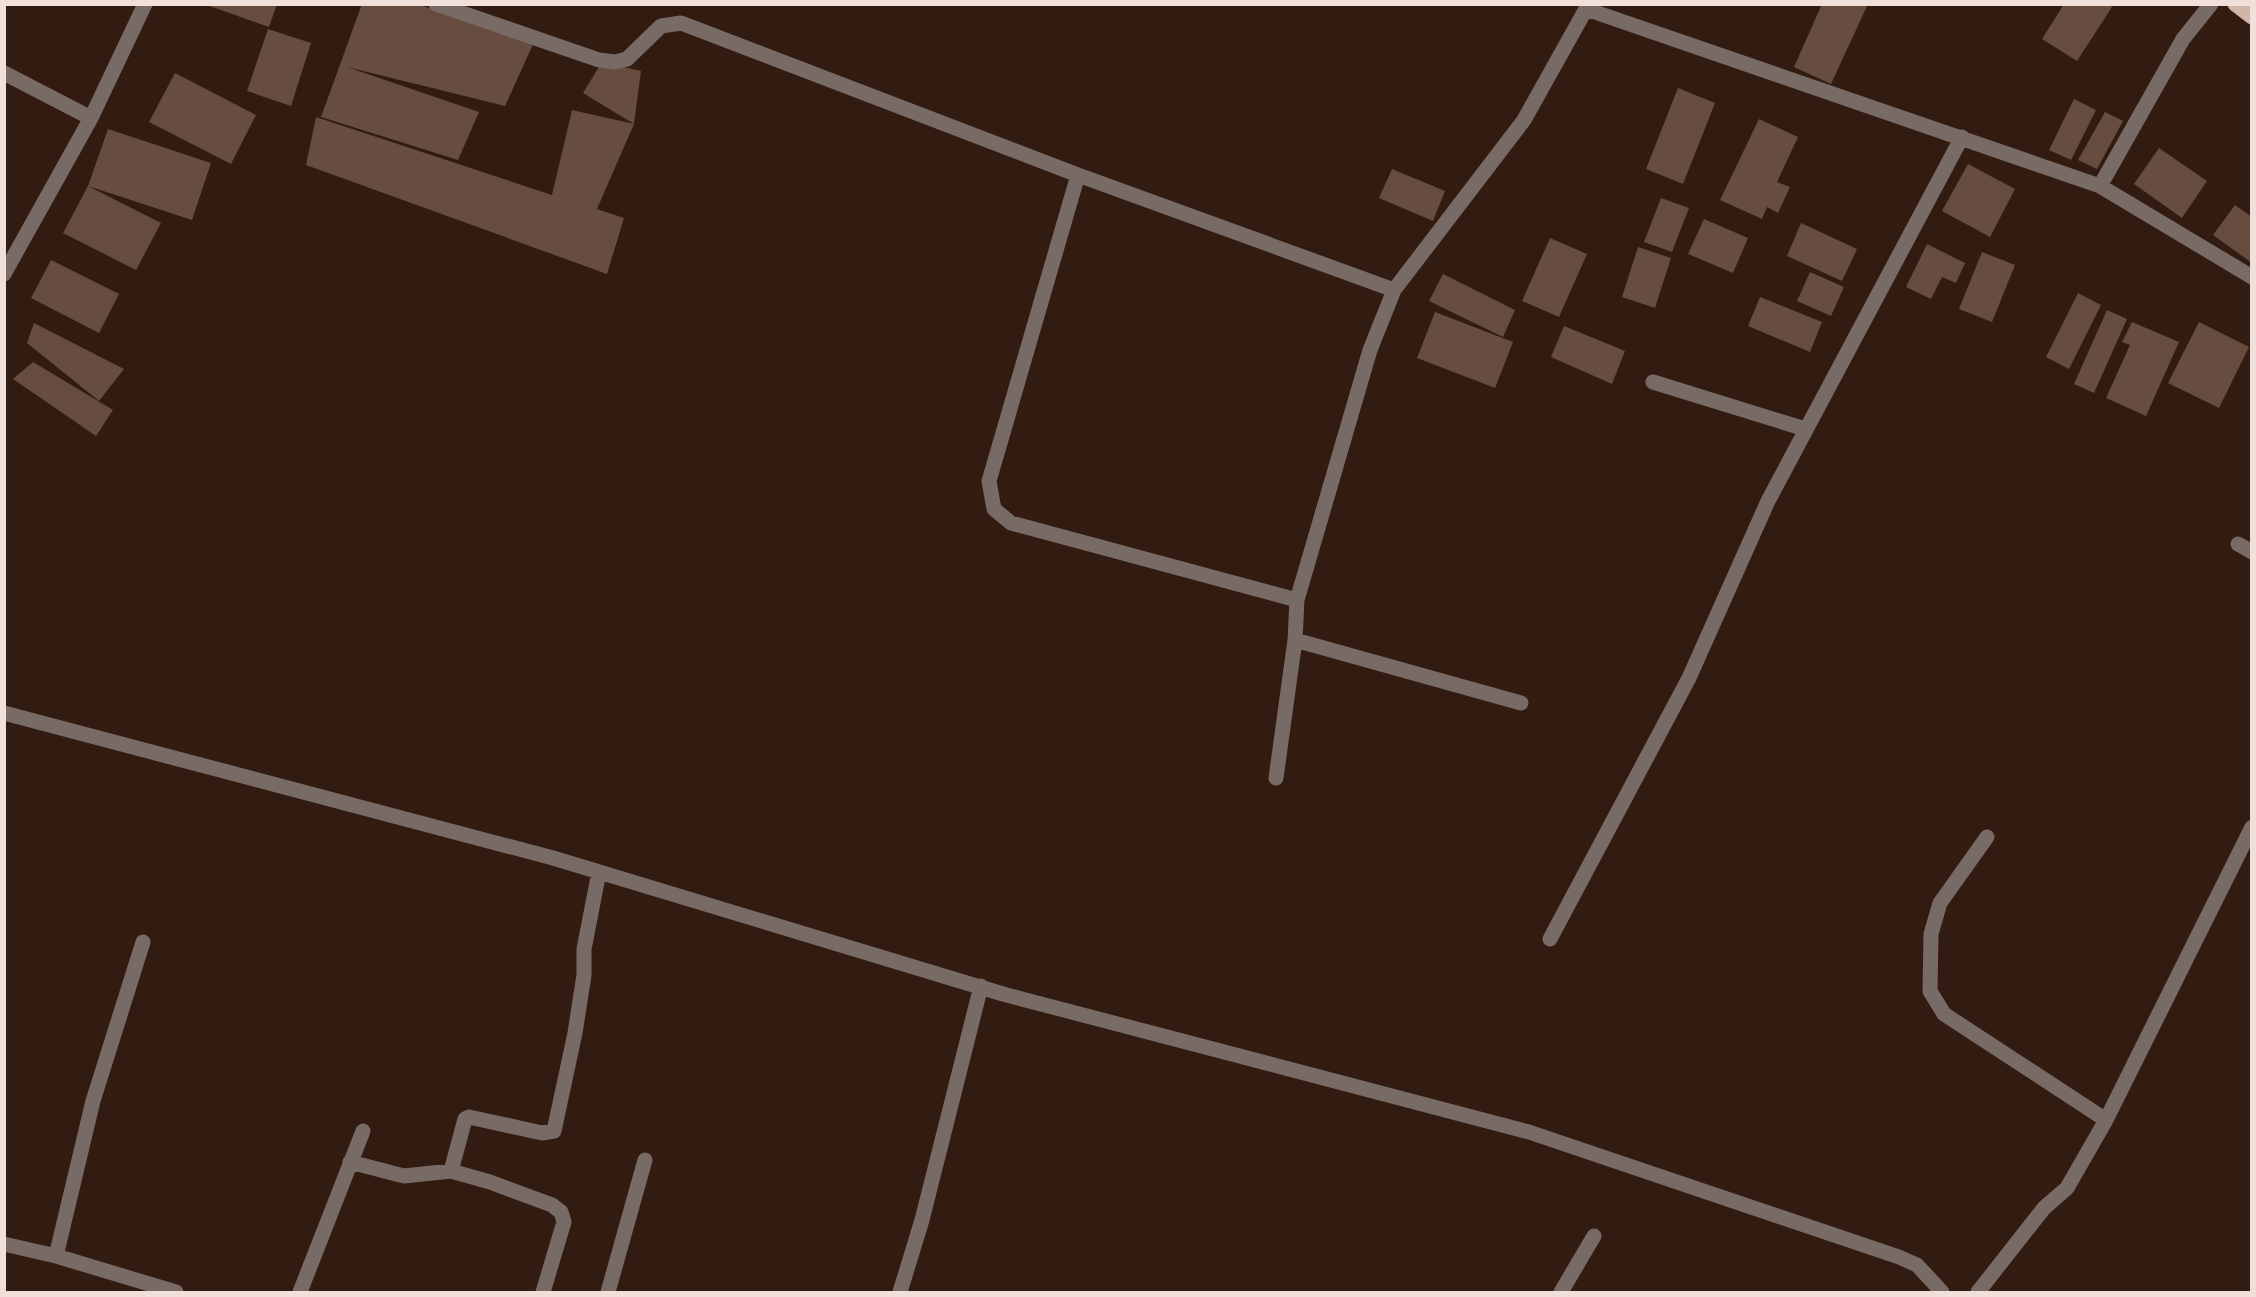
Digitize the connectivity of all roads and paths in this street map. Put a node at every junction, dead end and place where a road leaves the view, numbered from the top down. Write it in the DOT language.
graph roads {
  1 [pos="145,4"];
  2 [pos="436,4"];
  3 [pos="2211,4"];
  4 [pos="2235,4"];
  5 [pos="1582,7"];
  6 [pos="2252,16"];
  7 [pos="4,73"];
  8 [pos="91,118"];
  9 [pos="1962,137"];
  10 [pos="1078,175"];
  11 [pos="2100,186"];
  12 [pos="4,274"];
  13 [pos="2252,277"];
  14 [pos="1394,290"];
  15 [pos="1653,382"];
  16 [pos="1805,429"];
  17 [pos="1297,600"];
  18 [pos="1295,640"];
  19 [pos="1521,703"];
  20 [pos="4,713"];
  21 [pos="1276,778"];
  22 [pos="2252,826"];
  23 [pos="1987,837"];
  24 [pos="599,872"];
  25 [pos="1550,939"];
  26 [pos="143,942"];
  27 [pos="981,986"];
  28 [pos="2106,1120"];
  29 [pos="363,1131"];
  30 [pos="645,1160"];
  31 [pos="350,1162"];
  32 [pos="451,1171"];
  33 [pos="1594,1236"];
  34 [pos="5,1247"];
  35 [pos="56,1256"];
  36 [pos="176,1293"];
  37 [pos="300,1293"];
  38 [pos="543,1293"];
  39 [pos="608,1293"];
  40 [pos="900,1293"];
  41 [pos="1561,1293"];
  42 [pos="1942,1293"];
  43 [pos="1978,1293"];
  1 -- 8 [label="street"];
  2 -- 10 [label="street"];
  3 -- 11 [label="street"];
  4 -- 6 [label="main road"];
  5 -- 9 [label="street"];
  5 -- 14 [label="street"];
  7 -- 8 [label="street"];
  8 -- 12 [label="street"];
  9 -- 11 [label="street"];
  9 -- 16 [label="street"];
  10 -- 14 [label="street"];
  10 -- 17 [label="street"];
  11 -- 13 [label="street"];
  14 -- 17 [label="street"];
  15 -- 16 [label="street"];
  16 -- 25 [label="street"];
  17 -- 18 [label="street"];
  18 -- 19 [label="street"];
  18 -- 21 [label="street"];
  20 -- 24 [label="street"];
  22 -- 28 [label="street"];
  23 -- 28 [label="street"];
  24 -- 27 [label="street"];
  24 -- 32 [label="street"];
  26 -- 35 [label="street"];
  27 -- 40 [label="street"];
  27 -- 42 [label="street"];
  28 -- 43 [label="street"];
  29 -- 31 [label="street"];
  30 -- 39 [label="street"];
  31 -- 32 [label="street"];
  31 -- 37 [label="street"];
  32 -- 38 [label="street"];
  33 -- 41 [label="street"];
  34 -- 35 [label="street"];
  35 -- 36 [label="street"];
}
